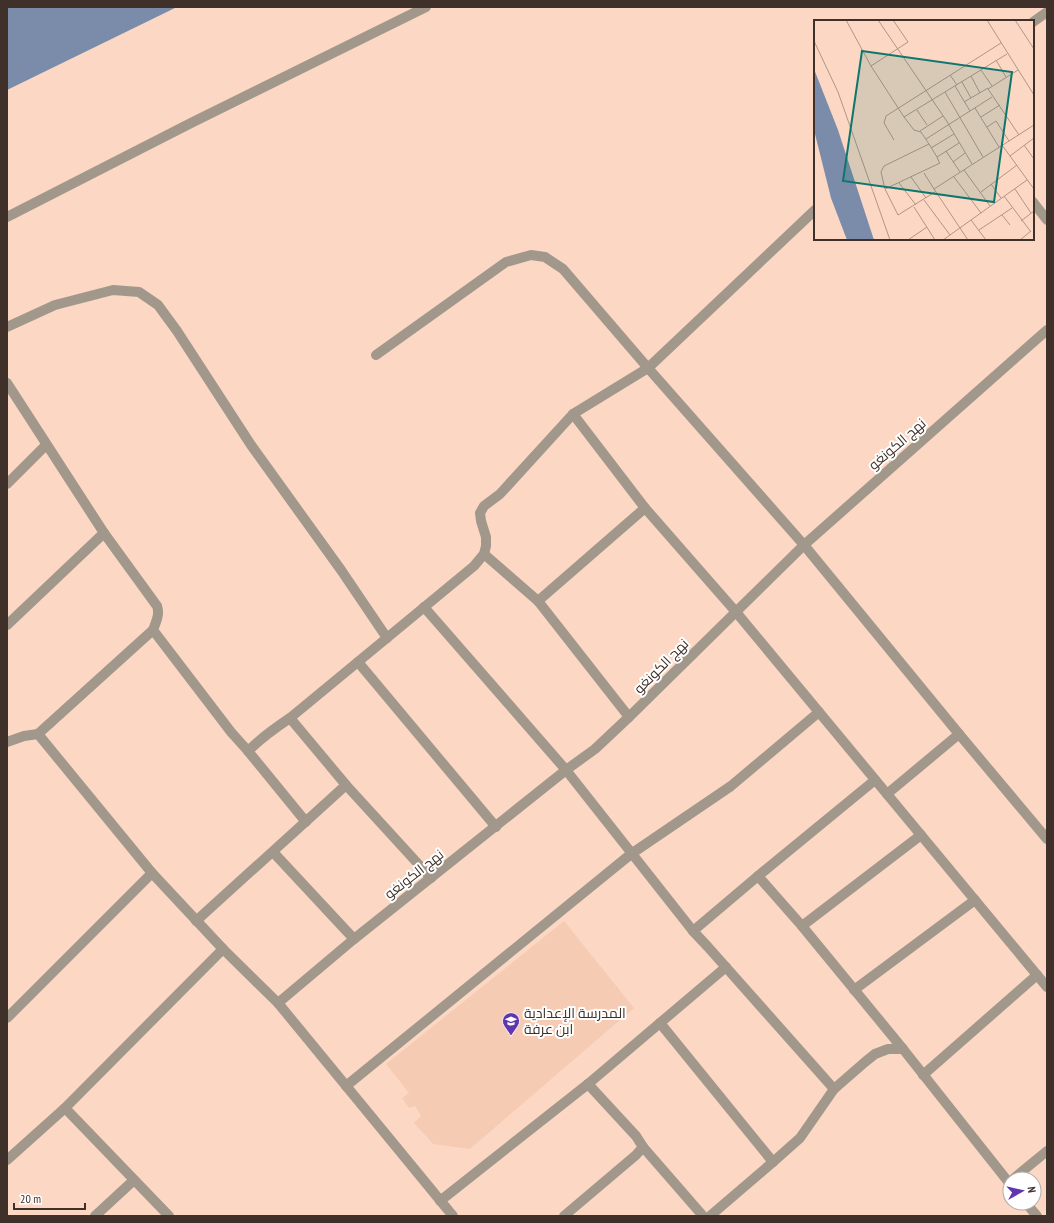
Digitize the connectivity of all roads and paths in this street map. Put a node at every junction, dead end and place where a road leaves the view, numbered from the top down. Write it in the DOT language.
graph roads {
  1 [pos="426,7"];
  2 [pos="1047,12"];
  3 [pos="1034,21"];
  4 [pos="1034,203"];
  5 [pos="814,211"];
  6 [pos="7,217"];
  7 [pos="1047,220"];
  8 [pos="7,327"];
  9 [pos="1047,330"];
  10 [pos="376,356"];
  11 [pos="648,368"];
  12 [pos="7,384"];
  13 [pos="573,414"];
  14 [pos="46,445"];
  15 [pos="7,484"];
  16 [pos="645,508"];
  17 [pos="104,533"];
  18 [pos="804,545"];
  19 [pos="484,554"];
  20 [pos="538,602"];
  21 [pos="424,607"];
  22 [pos="736,612"];
  23 [pos="7,625"];
  24 [pos="153,630"];
  25 [pos="387,638"];
  26 [pos="358,662"];
  27 [pos="819,712"];
  28 [pos="629,717"];
  29 [pos="290,718"];
  30 [pos="38,734"];
  31 [pos="959,734"];
  32 [pos="7,742"];
  33 [pos="248,751"];
  34 [pos="566,770"];
  35 [pos="875,780"];
  36 [pos="346,785"];
  37 [pos="887,794"];
  38 [pos="306,822"];
  39 [pos="496,827"];
  40 [pos="921,835"];
  41 [pos="1047,839"];
  42 [pos="273,852"];
  43 [pos="631,854"];
  44 [pos="152,873"];
  45 [pos="758,876"];
  46 [pos="431,878"];
  47 [pos="975,900"];
  48 [pos="196,921"];
  49 [pos="802,926"];
  50 [pos="693,931"];
  51 [pos="354,939"];
  52 [pos="223,949"];
  53 [pos="726,968"];
  54 [pos="1037,975"];
  55 [pos="1047,987"];
  56 [pos="854,990"];
  57 [pos="278,1003"];
  58 [pos="7,1018"];
  59 [pos="660,1023"];
  60 [pos="902,1049"];
  61 [pos="923,1075"];
  62 [pos="588,1084"];
  63 [pos="346,1086"];
  64 [pos="834,1089"];
  65 [pos="65,1108"];
  66 [pos="643,1147"];
  67 [pos="1047,1151"];
  68 [pos="7,1160"];
  69 [pos="773,1162"];
  70 [pos="1023,1171"];
  71 [pos="1002,1172"];
  72 [pos="134,1180"];
  73 [pos="440,1202"];
  74 [pos="95,1216"];
  75 [pos="169,1216"];
  76 [pos="453,1216"];
  77 [pos="564,1216"];
  78 [pos="703,1216"];
  79 [pos="710,1216"];
  1 -- 6 [label="street"];
  2 -- 3 [label="street"];
  4 -- 7 [label="street"];
  5 -- 11 [label="street"];
  8 -- 25 [label="street"];
  9 -- 18 [label="street, نهج الكونغو"];
  10 -- 11 [label="street"];
  11 -- 13 [label="street"];
  11 -- 18 [label="street"];
  12 -- 14 [label="street"];
  13 -- 16 [label="street"];
  13 -- 19 [label="street"];
  14 -- 15 [label="street"];
  14 -- 17 [label="street"];
  16 -- 20 [label="street"];
  16 -- 22 [label="street"];
  17 -- 23 [label="street"];
  17 -- 24 [label="street"];
  18 -- 22 [label="street, نهج الكونغو"];
  18 -- 31 [label="street"];
  19 -- 20 [label="street"];
  19 -- 21 [label="street"];
  20 -- 28 [label="street"];
  21 -- 25 [label="street"];
  21 -- 34 [label="street"];
  22 -- 27 [label="street"];
  22 -- 28 [label="street, نهج الكونغو"];
  24 -- 30 [label="street"];
  24 -- 33 [label="street"];
  25 -- 26 [label="street"];
  26 -- 29 [label="street"];
  26 -- 39 [label="street"];
  27 -- 35 [label="street"];
  27 -- 43 [label="street"];
  28 -- 34 [label="street, نهج الكونغو"];
  29 -- 33 [label="street"];
  29 -- 36 [label="street"];
  30 -- 32 [label="street"];
  30 -- 44 [label="street"];
  31 -- 37 [label="street"];
  31 -- 41 [label="street"];
  33 -- 38 [label="street"];
  34 -- 39 [label="street, نهج الكونغو"];
  34 -- 43 [label="street"];
  35 -- 37 [label="street"];
  35 -- 45 [label="street"];
  36 -- 38 [label="street"];
  36 -- 46 [label="street"];
  37 -- 40 [label="street"];
  38 -- 42 [label="street"];
  39 -- 46 [label="street, نهج الكونغو"];
  40 -- 47 [label="street"];
  40 -- 49 [label="street"];
  42 -- 48 [label="street"];
  42 -- 51 [label="street"];
  43 -- 50 [label="street"];
  43 -- 63 [label="street"];
  44 -- 48 [label="street"];
  44 -- 58 [label="street"];
  45 -- 49 [label="street"];
  45 -- 50 [label="street"];
  46 -- 51 [label="street, نهج الكونغو"];
  47 -- 54 [label="street"];
  47 -- 56 [label="street"];
  48 -- 52 [label="street"];
  49 -- 56 [label="street"];
  50 -- 53 [label="street"];
  51 -- 57 [label="street, نهج الكونغو"];
  52 -- 57 [label="street"];
  52 -- 65 [label="street"];
  53 -- 59 [label="street"];
  53 -- 64 [label="street"];
  54 -- 55 [label="street"];
  54 -- 61 [label="street"];
  56 -- 60 [label="street"];
  57 -- 63 [label="street"];
  59 -- 62 [label="street"];
  59 -- 69 [label="street"];
  60 -- 61 [label="street"];
  60 -- 64 [label="street"];
  61 -- 71 [label="street"];
  62 -- 66 [label="street"];
  62 -- 73 [label="street"];
  63 -- 73 [label="street"];
  64 -- 69 [label="street"];
  65 -- 68 [label="street"];
  65 -- 72 [label="street"];
  66 -- 77 [label="street"];
  66 -- 78 [label="street"];
  67 -- 70 [label="street"];
  69 -- 79 [label="street"];
  72 -- 74 [label="street"];
  72 -- 75 [label="street"];
  73 -- 76 [label="street"];
}
